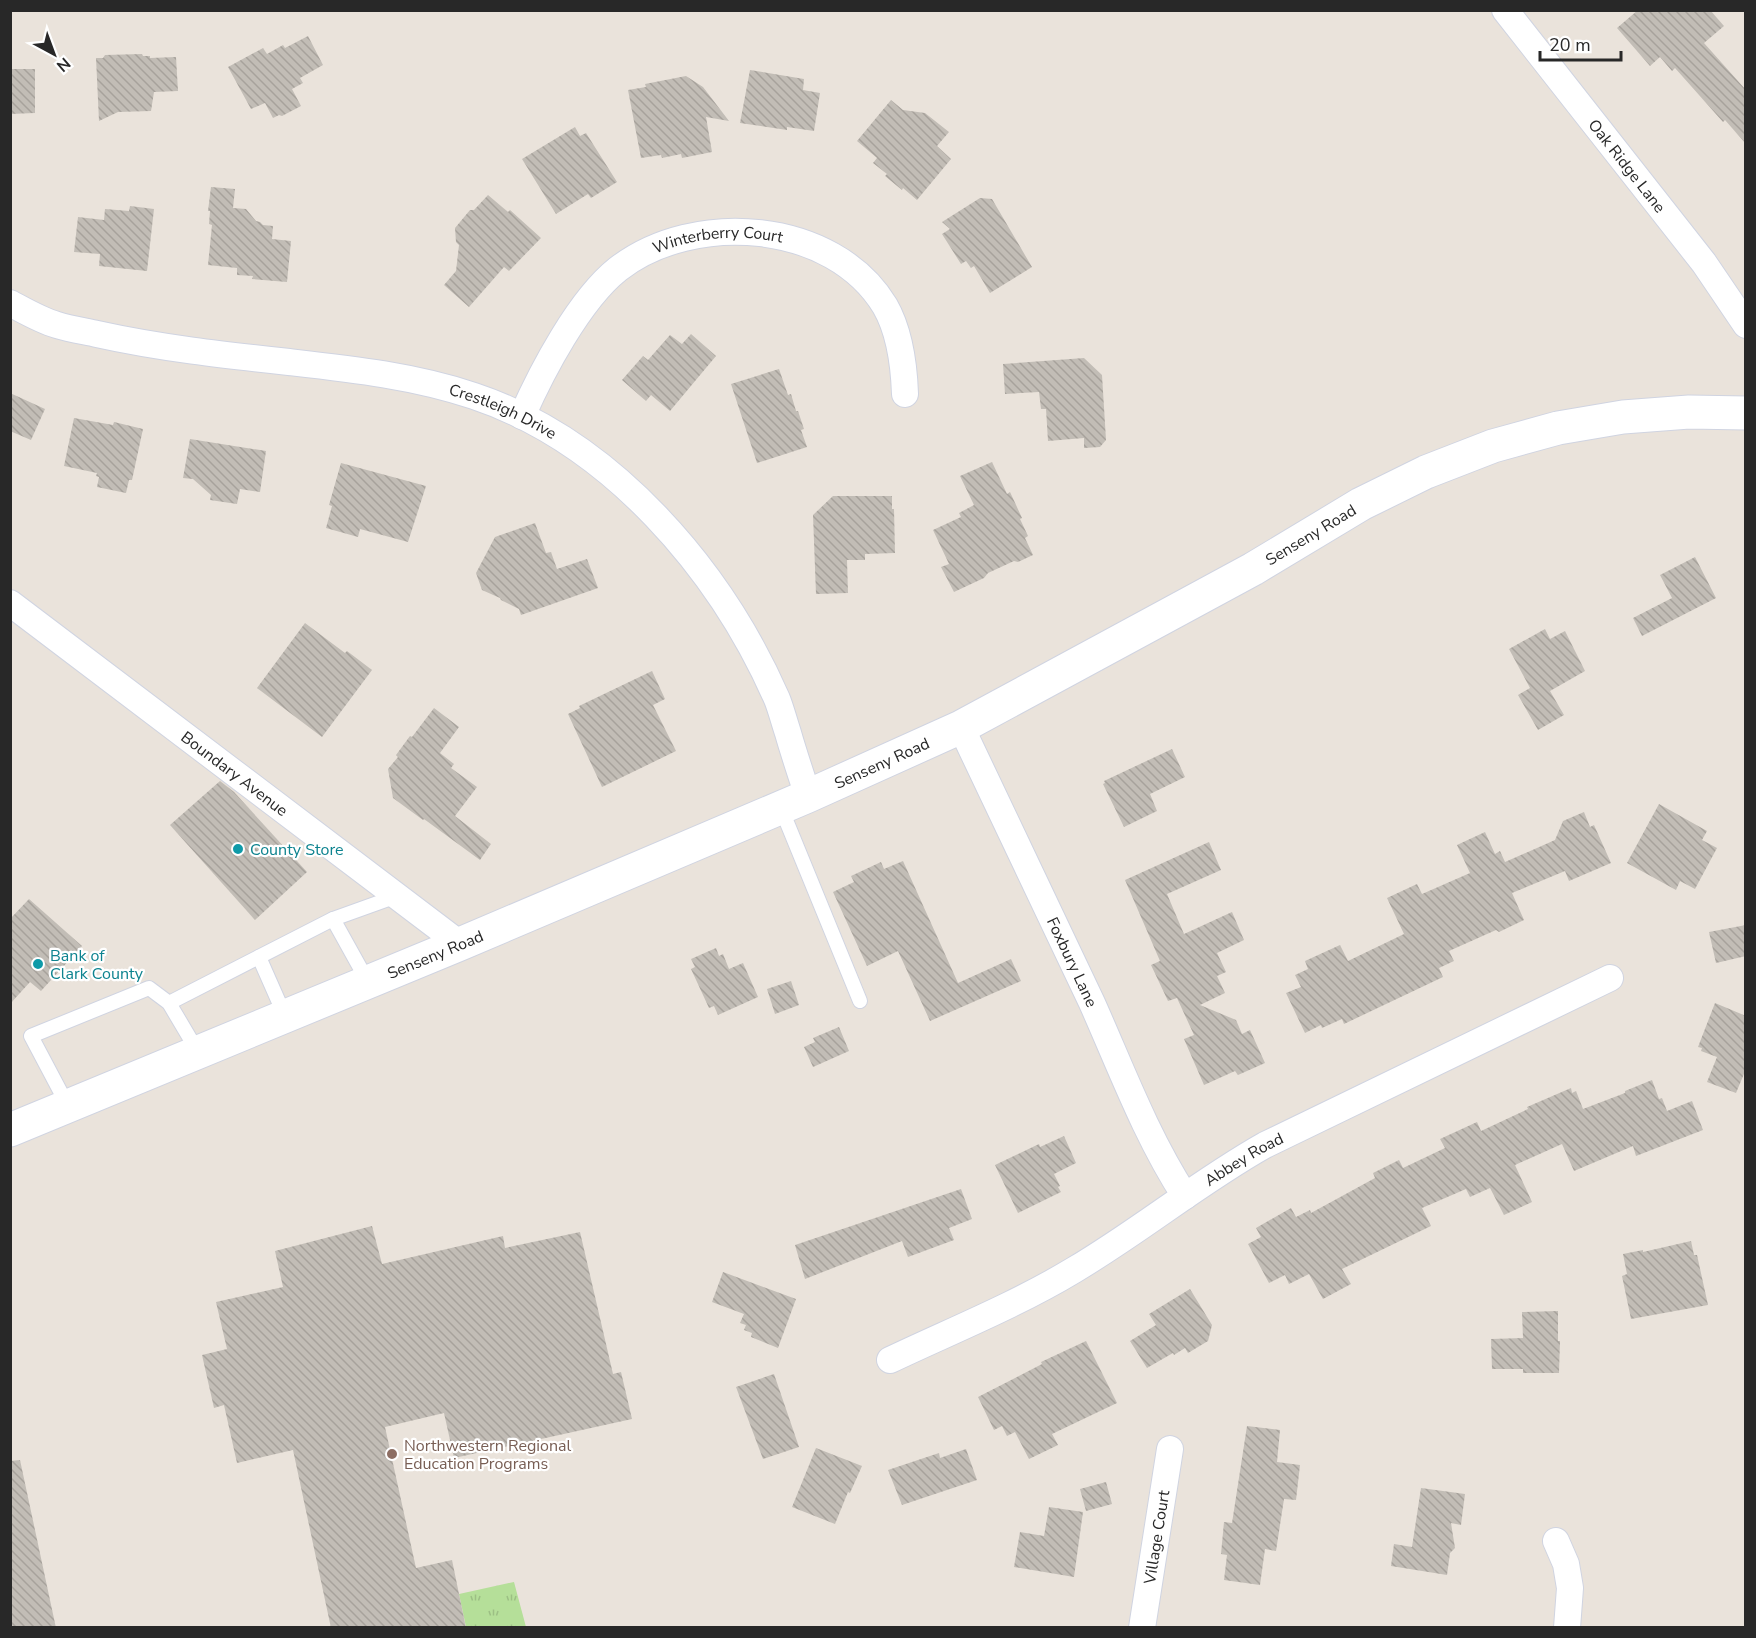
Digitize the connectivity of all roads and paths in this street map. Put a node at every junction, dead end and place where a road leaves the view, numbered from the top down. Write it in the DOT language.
graph roads {
  1 [pos="1505,10"];
  2 [pos="10,303"];
  3 [pos="1746,325"];
  4 [pos="905,394"];
  5 [pos="1746,413"];
  6 [pos="522,416"];
  7 [pos="10,603"];
  8 [pos="961,727"];
  9 [pos="794,802"];
  10 [pos="397,896"];
  11 [pos="333,919"];
  12 [pos="460,944"];
  13 [pos="259,957"];
  14 [pos="1610,978"];
  15 [pos="368,982"];
  16 [pos="860,1001"];
  17 [pos="169,1003"];
  18 [pos="285,1016"];
  19 [pos="198,1052"];
  20 [pos="68,1106"];
  21 [pos="10,1130"];
  22 [pos="1185,1196"];
  23 [pos="890,1360"];
  24 [pos="1170,1449"];
  25 [pos="1556,1541"];
  26 [pos="1142,1628"];
  27 [pos="1567,1628"];
  1 -- 3 [label="street, Oak Ridge Lane"];
  2 -- 6 [label="street, Crestleigh Drive"];
  4 -- 6 [label="street, Winterberry Court"];
  5 -- 8 [label="main road, Senseny Road"];
  6 -- 9 [label="street, Crestleigh Drive"];
  7 -- 10 [label="street, Boundary Avenue"];
  8 -- 9 [label="main road, Senseny Road"];
  8 -- 22 [label="street, Foxbury Lane"];
  9 -- 12 [label="main road, Senseny Road"];
  9 -- 16 [label="lane"];
  10 -- 11 [label="lane"];
  10 -- 12 [label="street, Boundary Avenue"];
  11 -- 13 [label="lane"];
  11 -- 15 [label="lane"];
  12 -- 15 [label="main road, Senseny Road"];
  13 -- 17 [label="lane"];
  13 -- 18 [label="lane"];
  14 -- 22 [label="street, Abbey Road"];
  15 -- 18 [label="main road, Senseny Road"];
  17 -- 19 [label="lane"];
  17 -- 20 [label="lane"];
  18 -- 19 [label="main road, Senseny Road"];
  19 -- 20 [label="main road, Senseny Road"];
  20 -- 21 [label="main road, Senseny Road"];
  22 -- 23 [label="street, Abbey Road"];
  24 -- 26 [label="street, Village Court"];
  25 -- 27 [label="street"];
}
